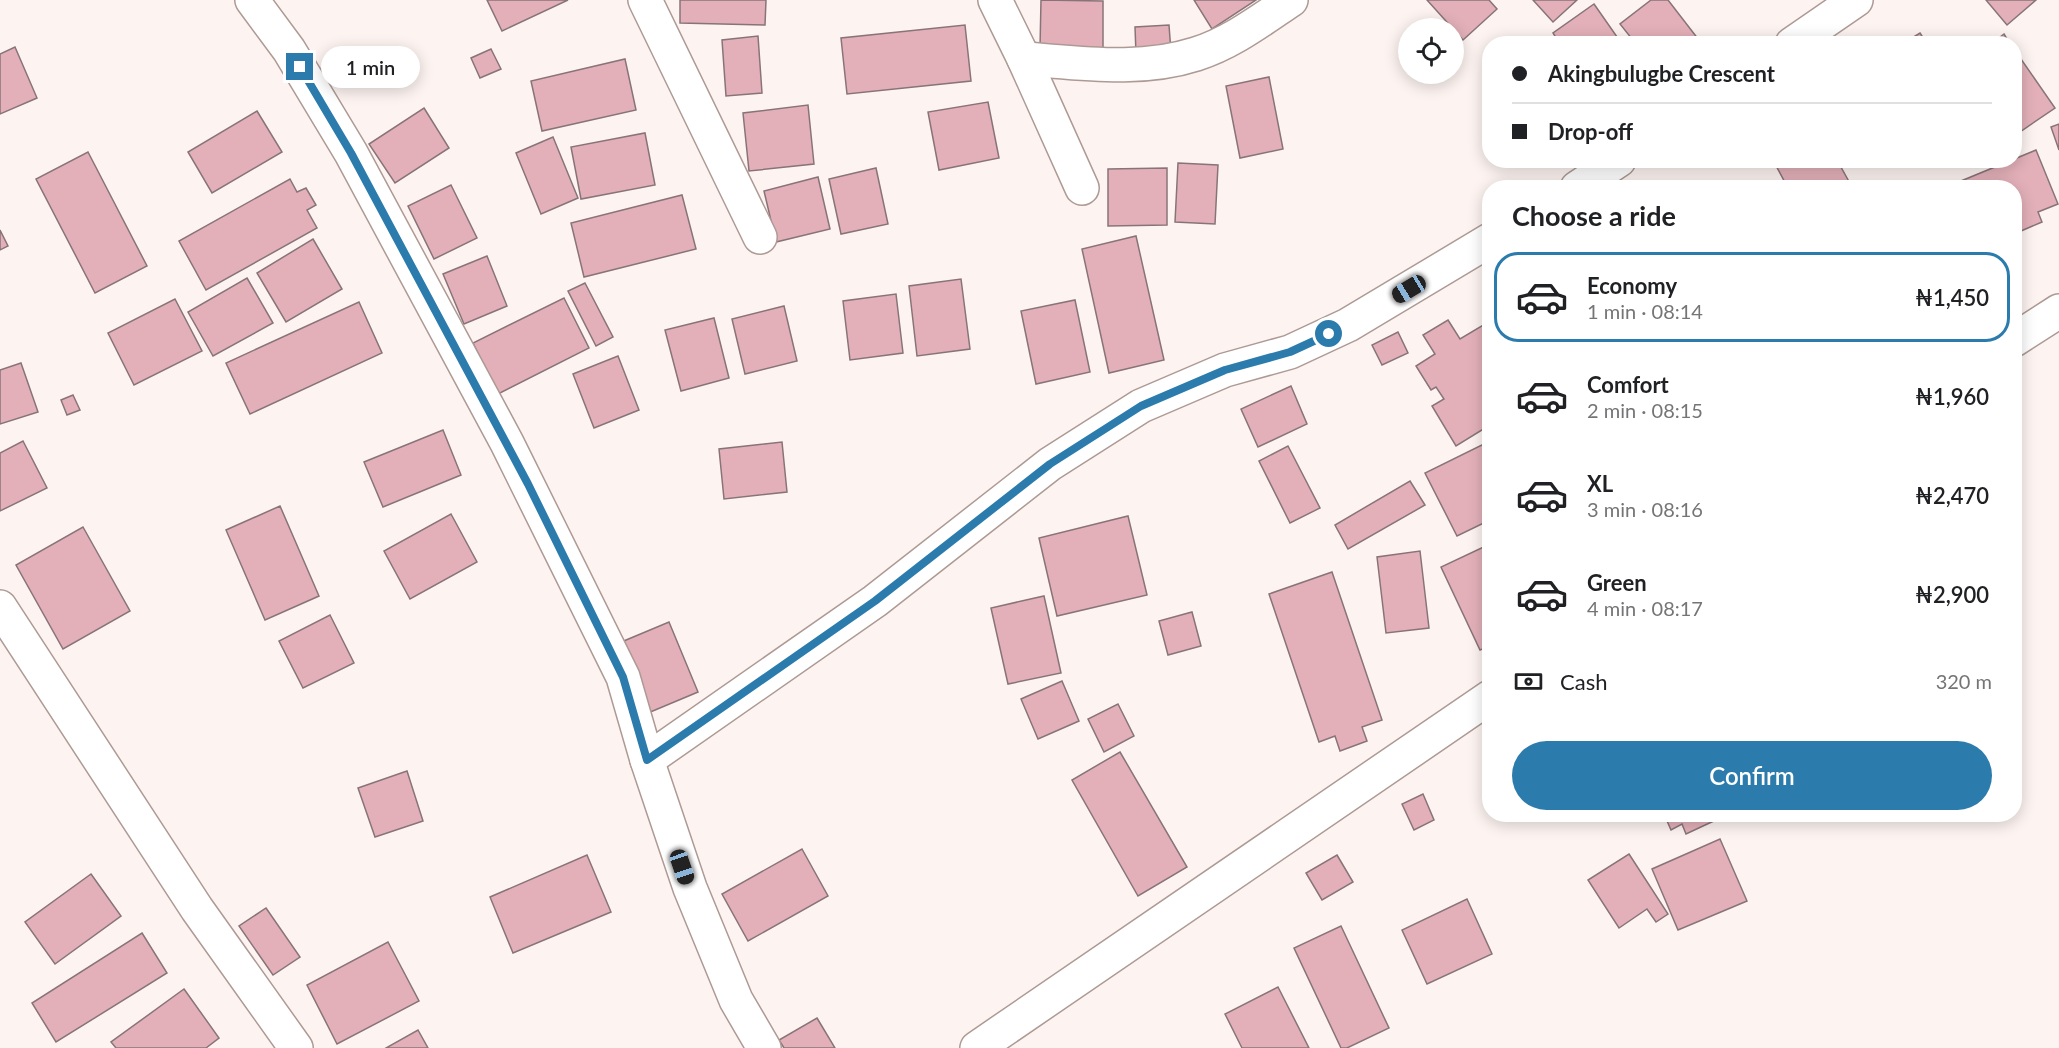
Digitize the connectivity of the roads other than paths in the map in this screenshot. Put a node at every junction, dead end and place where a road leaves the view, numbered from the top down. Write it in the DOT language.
graph roads {
  1 [pos="252,0"];
  2 [pos="645,0"];
  3 [pos="995,0"];
  4 [pos="1291,0"];
  5 [pos="1856,0"];
  6 [pos="1804,36"];
  7 [pos="1024,59"];
  8 [pos="1607,168"];
  9 [pos="1589,180"];
  10 [pos="1082,188"];
  11 [pos="760,237"];
  12 [pos="1482,245"];
  13 [pos="2059,311"];
  14 [pos="2022,335"];
  15 [pos="0,607"];
  16 [pos="1482,702"];
  17 [pos="647,760"];
  18 [pos="296,1048"];
  19 [pos="764,1048"];
  20 [pos="977,1048"];
  1 -- 17 [label="street"];
  2 -- 11 [label="street"];
  3 -- 7 [label="street"];
  4 -- 7 [label="street"];
  5 -- 6 [label="street"];
  7 -- 10 [label="street"];
  8 -- 9 [label="street"];
  12 -- 17 [label="street"];
  13 -- 14 [label="street"];
  15 -- 18 [label="street"];
  16 -- 20 [label="street"];
  17 -- 19 [label="street"];
}
